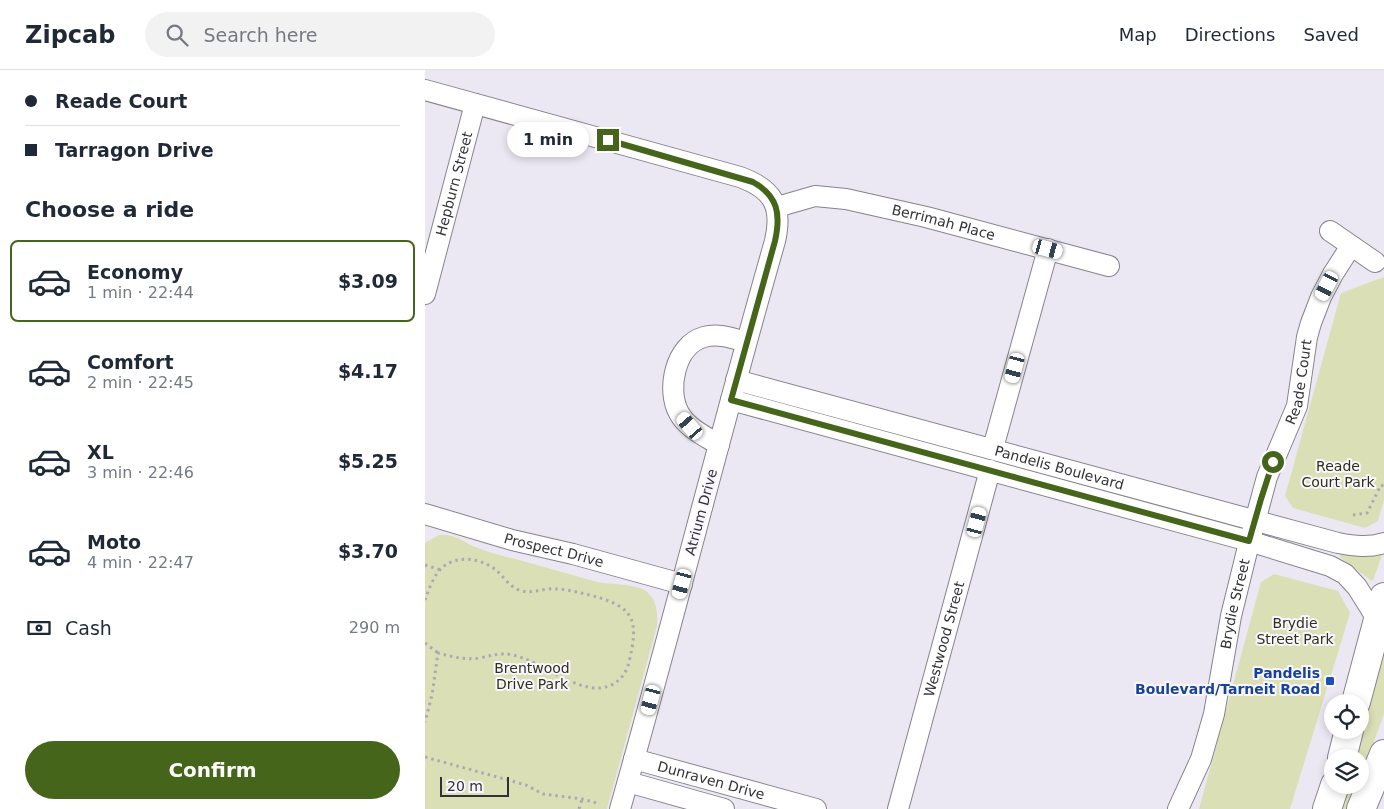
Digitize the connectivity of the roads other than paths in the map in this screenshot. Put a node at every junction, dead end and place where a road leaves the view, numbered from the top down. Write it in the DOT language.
graph roads {
  1 [pos="425,90"];
  2 [pos="475,104"];
  3 [pos="777,207"];
  4 [pos="1330,231"];
  5 [pos="1351,246"];
  6 [pos="1048,249"];
  7 [pos="1375,262"];
  8 [pos="1109,266"];
  9 [pos="425,294"];
  10 [pos="746,342"];
  11 [pos="736,380"];
  12 [pos="731,400"];
  13 [pos="719,445"];
  14 [pos="993,448"];
  15 [pos="990,470"];
  16 [pos="425,514"];
  17 [pos="1255,520"];
  18 [pos="1249,541"];
  19 [pos="1384,543"];
  20 [pos="682,584"];
  21 [pos="1381,608"];
  22 [pos="1358,694"];
  23 [pos="1384,754"];
  24 [pos="634,759"];
  25 [pos="628,782"];
  26 [pos="1332,794"];
  27 [pos="615,808"];
  28 [pos="724,809"];
  29 [pos="816,809"];
  30 [pos="898,809"];
  31 [pos="1178,809"];
  32 [pos="1327,809"];
  33 [pos="1361,809"];
  1 -- 2 [label="street"];
  2 -- 3 [label="street"];
  2 -- 9 [label="street, Hepburn Street"];
  3 -- 6 [label="street, Berrimah Place"];
  3 -- 10 [label="street, Atrium Drive"];
  4 -- 5 [label="street"];
  5 -- 7 [label="street"];
  5 -- 17 [label="street, Reade Court"];
  6 -- 8 [label="street, Berrimah Place"];
  6 -- 14 [label="street"];
  10 -- 11 [label="street, Atrium Drive"];
  10 -- 13 [label="street"];
  11 -- 12 [label="street, Atrium Drive"];
  11 -- 14 [label="street, Pandelis Boulevard"];
  12 -- 13 [label="street, Atrium Drive"];
  12 -- 15 [label="street, Pandelis Boulevard"];
  13 -- 20 [label="street, Atrium Drive"];
  14 -- 17 [label="street, Pandelis Boulevard"];
  15 -- 18 [label="street, Pandelis Boulevard"];
  15 -- 30 [label="street, Westwood Street"];
  16 -- 20 [label="street, Prospect Drive"];
  17 -- 18 [label="street, Reade Court"];
  17 -- 19 [label="street, Pandelis Boulevard"];
  18 -- 21 [label="street, Pandelis Boulevard"];
  18 -- 31 [label="street, Brydie Street"];
  20 -- 24 [label="street, Atrium Drive"];
  21 -- 22 [label="main road"];
  23 -- 33 [label="main road"];
  24 -- 25 [label="street, Atrium Drive"];
  24 -- 29 [label="street, Dunraven Drive"];
  25 -- 27 [label="street, Atrium Drive"];
  25 -- 28 [label="street, Dunraven Drive"];
  26 -- 32 [label="main road"];
}
